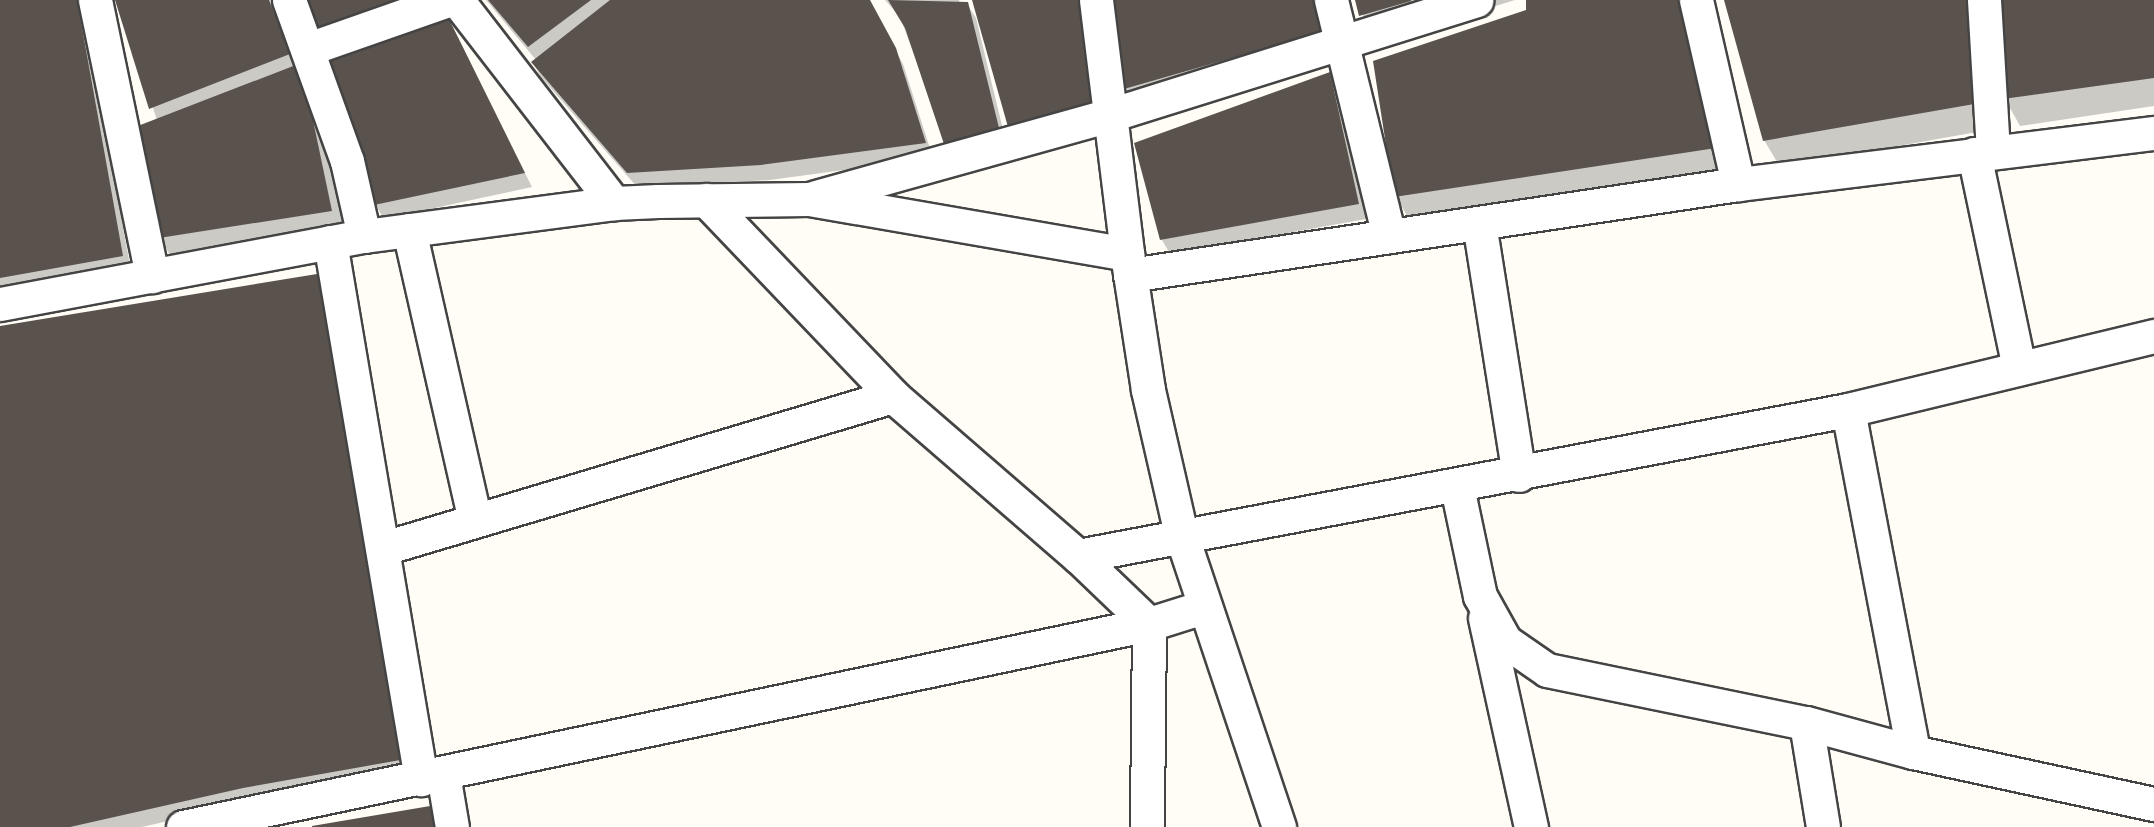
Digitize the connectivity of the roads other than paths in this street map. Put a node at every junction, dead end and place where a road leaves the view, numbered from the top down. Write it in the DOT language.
graph roads {
  1 [pos="95,0"];
  2 [pos="289,0"];
  3 [pos="448,0"];
  4 [pos="457,0"];
  5 [pos="1096,0"];
  6 [pos="1331,0"];
  7 [pos="1476,0"];
  8 [pos="1696,0"];
  9 [pos="1984,0"];
  10 [pos="1340,44"];
  11 [pos="308,49"];
  12 [pos="1110,115"];
  13 [pos="2154,133"];
  14 [pos="1983,153"];
  15 [pos="1738,183"];
  16 [pos="809,199"];
  17 [pos="706,200"];
  18 [pos="614,203"];
  19 [pos="1479,223"];
  20 [pos="409,230"];
  21 [pos="364,236"];
  22 [pos="1389,236"];
  23 [pos="330,242"];
  24 [pos="1128,265"];
  25 [pos="152,276"];
  26 [pos="0,304"];
  27 [pos="2154,336"];
  28 [pos="2019,368"];
  29 [pos="893,396"];
  30 [pos="1848,410"];
  31 [pos="1519,475"];
  32 [pos="1457,487"];
  33 [pos="475,521"];
  34 [pos="1181,534"];
  35 [pos="384,548"];
  36 [pos="1078,556"];
  37 [pos="1480,596"];
  38 [pos="1203,607"];
  39 [pos="1149,624"];
  40 [pos="1806,723"];
  41 [pos="1913,752"];
  42 [pos="432,777"];
  43 [pos="2154,804"];
  44 [pos="183,827"];
  45 [pos="452,827"];
  46 [pos="1147,827"];
  47 [pos="1279,827"];
  48 [pos="1531,827"];
  49 [pos="1823,827"];
  1 -- 25 [label="street"];
  2 -- 11 [label="street"];
  3 -- 11 [label="street"];
  4 -- 18 [label="street"];
  5 -- 12 [label="street"];
  6 -- 10 [label="street"];
  7 -- 10 [label="street"];
  8 -- 15 [label="street"];
  9 -- 14 [label="street"];
  10 -- 12 [label="street"];
  10 -- 22 [label="street"];
  11 -- 21 [label="street"];
  12 -- 16 [label="street"];
  12 -- 24 [label="street"];
  13 -- 14 [label="street"];
  14 -- 15 [label="street"];
  14 -- 28 [label="street"];
  15 -- 19 [label="street"];
  16 -- 17 [label="street"];
  16 -- 24 [label="street"];
  17 -- 18 [label="street"];
  17 -- 29 [label="street"];
  18 -- 20 [label="street"];
  19 -- 22 [label="street"];
  19 -- 31 [label="street"];
  20 -- 21 [label="street"];
  20 -- 33 [label="street"];
  21 -- 23 [label="street"];
  22 -- 24 [label="street"];
  23 -- 25 [label="street"];
  23 -- 35 [label="street"];
  24 -- 34 [label="street"];
  25 -- 26 [label="street"];
  27 -- 28 [label="street"];
  28 -- 30 [label="street"];
  29 -- 33 [label="street"];
  29 -- 36 [label="street"];
  30 -- 31 [label="street"];
  30 -- 41 [label="street"];
  31 -- 32 [label="street"];
  32 -- 34 [label="street"];
  32 -- 37 [label="street"];
  33 -- 35 [label="street"];
  34 -- 36 [label="street"];
  34 -- 38 [label="street"];
  35 -- 42 [label="street"];
  36 -- 39 [label="street"];
  37 -- 40 [label="street"];
  37 -- 48 [label="street"];
  38 -- 39 [label="street"];
  38 -- 47 [label="street"];
  39 -- 42 [label="street"];
  39 -- 46 [label="street"];
  40 -- 41 [label="street"];
  40 -- 49 [label="street"];
  41 -- 43 [label="street"];
  42 -- 44 [label="street"];
  42 -- 45 [label="street"];
}
